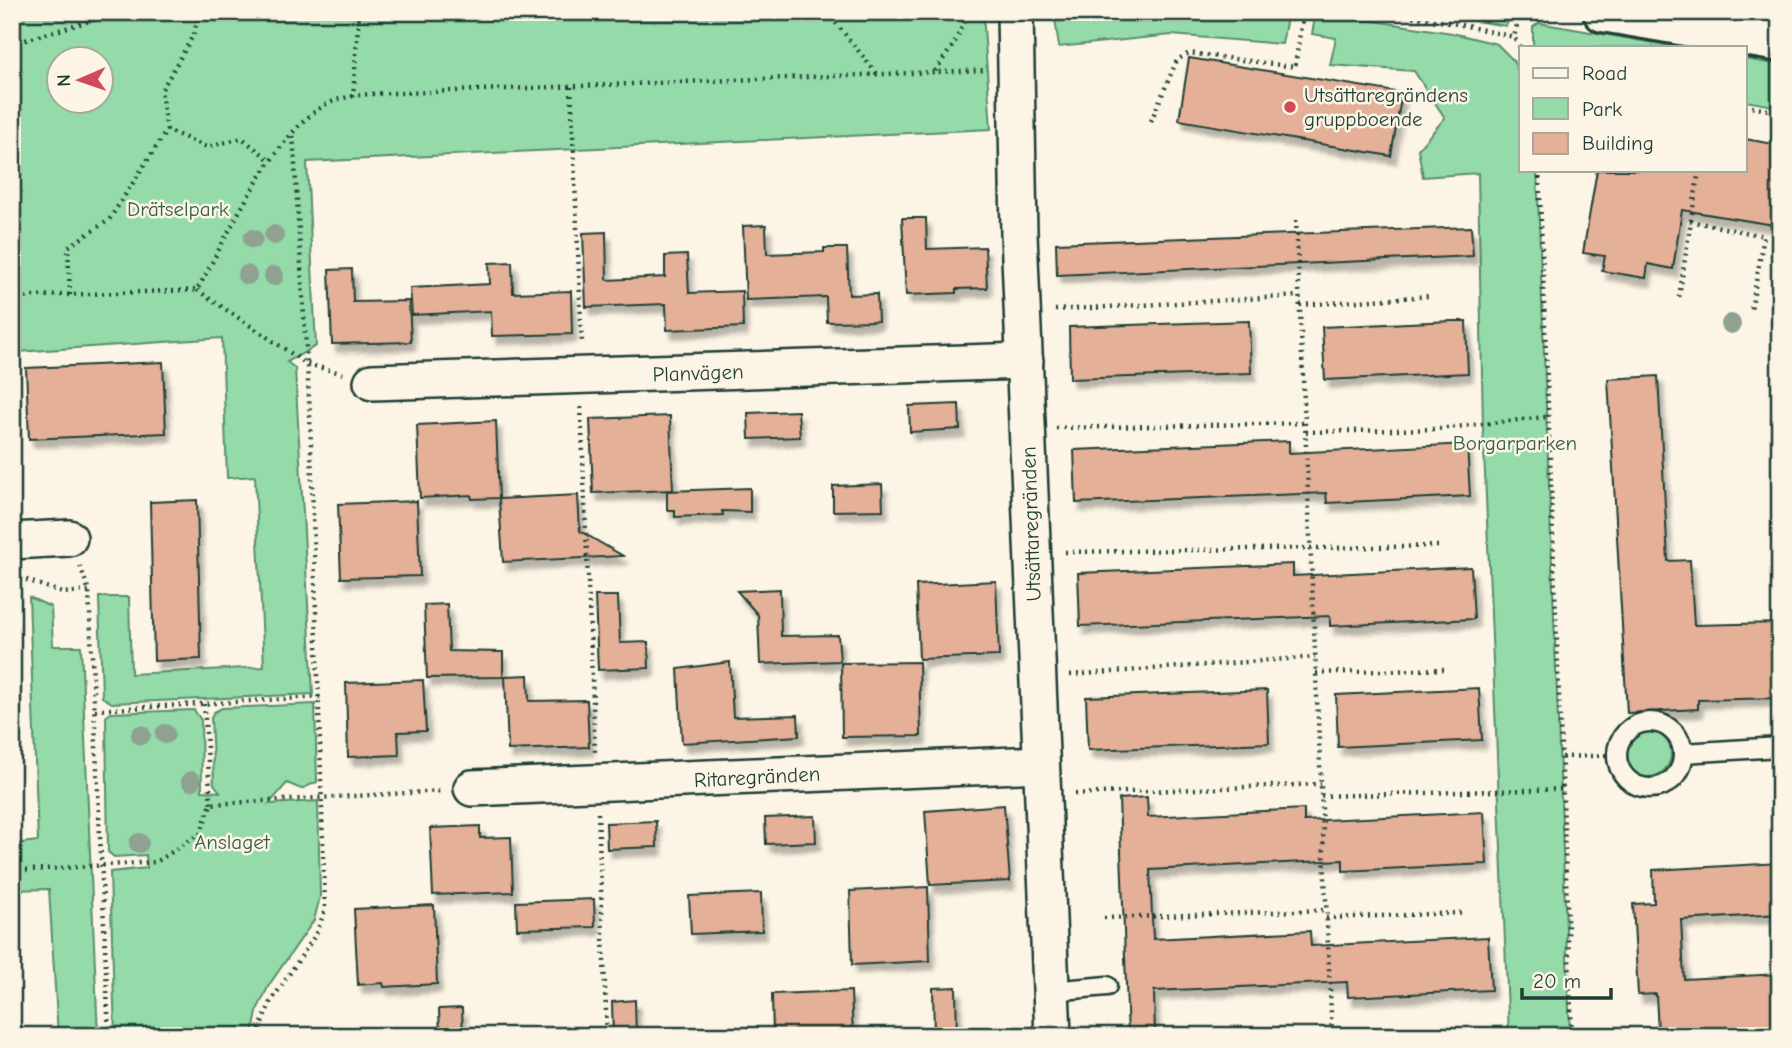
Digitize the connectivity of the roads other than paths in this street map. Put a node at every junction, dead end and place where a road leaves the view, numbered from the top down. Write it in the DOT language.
graph roads {
  1 [pos="1015,12"];
  2 [pos="1603,12"];
  3 [pos="1780,42"];
  4 [pos="1025,361"];
  5 [pos="372,383"];
  6 [pos="69,538"];
  7 [pos="12,541"];
  8 [pos="1780,747"];
  9 [pos="1683,752"];
  10 [pos="1042,780"];
  11 [pos="472,788"];
  12 [pos="1108,986"];
  13 [pos="1051,991"];
  14 [pos="1053,1036"];
  1 -- 4 [label="street, Utsättaregränden"];
  2 -- 3 [label="street"];
  4 -- 5 [label="street, Planvägen"];
  4 -- 10 [label="street, Utsättaregränden"];
  6 -- 7 [label="street"];
  8 -- 9 [label="lane"];
  9 -- 9 [label="lane"];
  10 -- 11 [label="street, Ritaregränden"];
  10 -- 13 [label="street, Utsättaregränden"];
  12 -- 13 [label="lane"];
  13 -- 14 [label="street, Utsättaregränden"];
}
